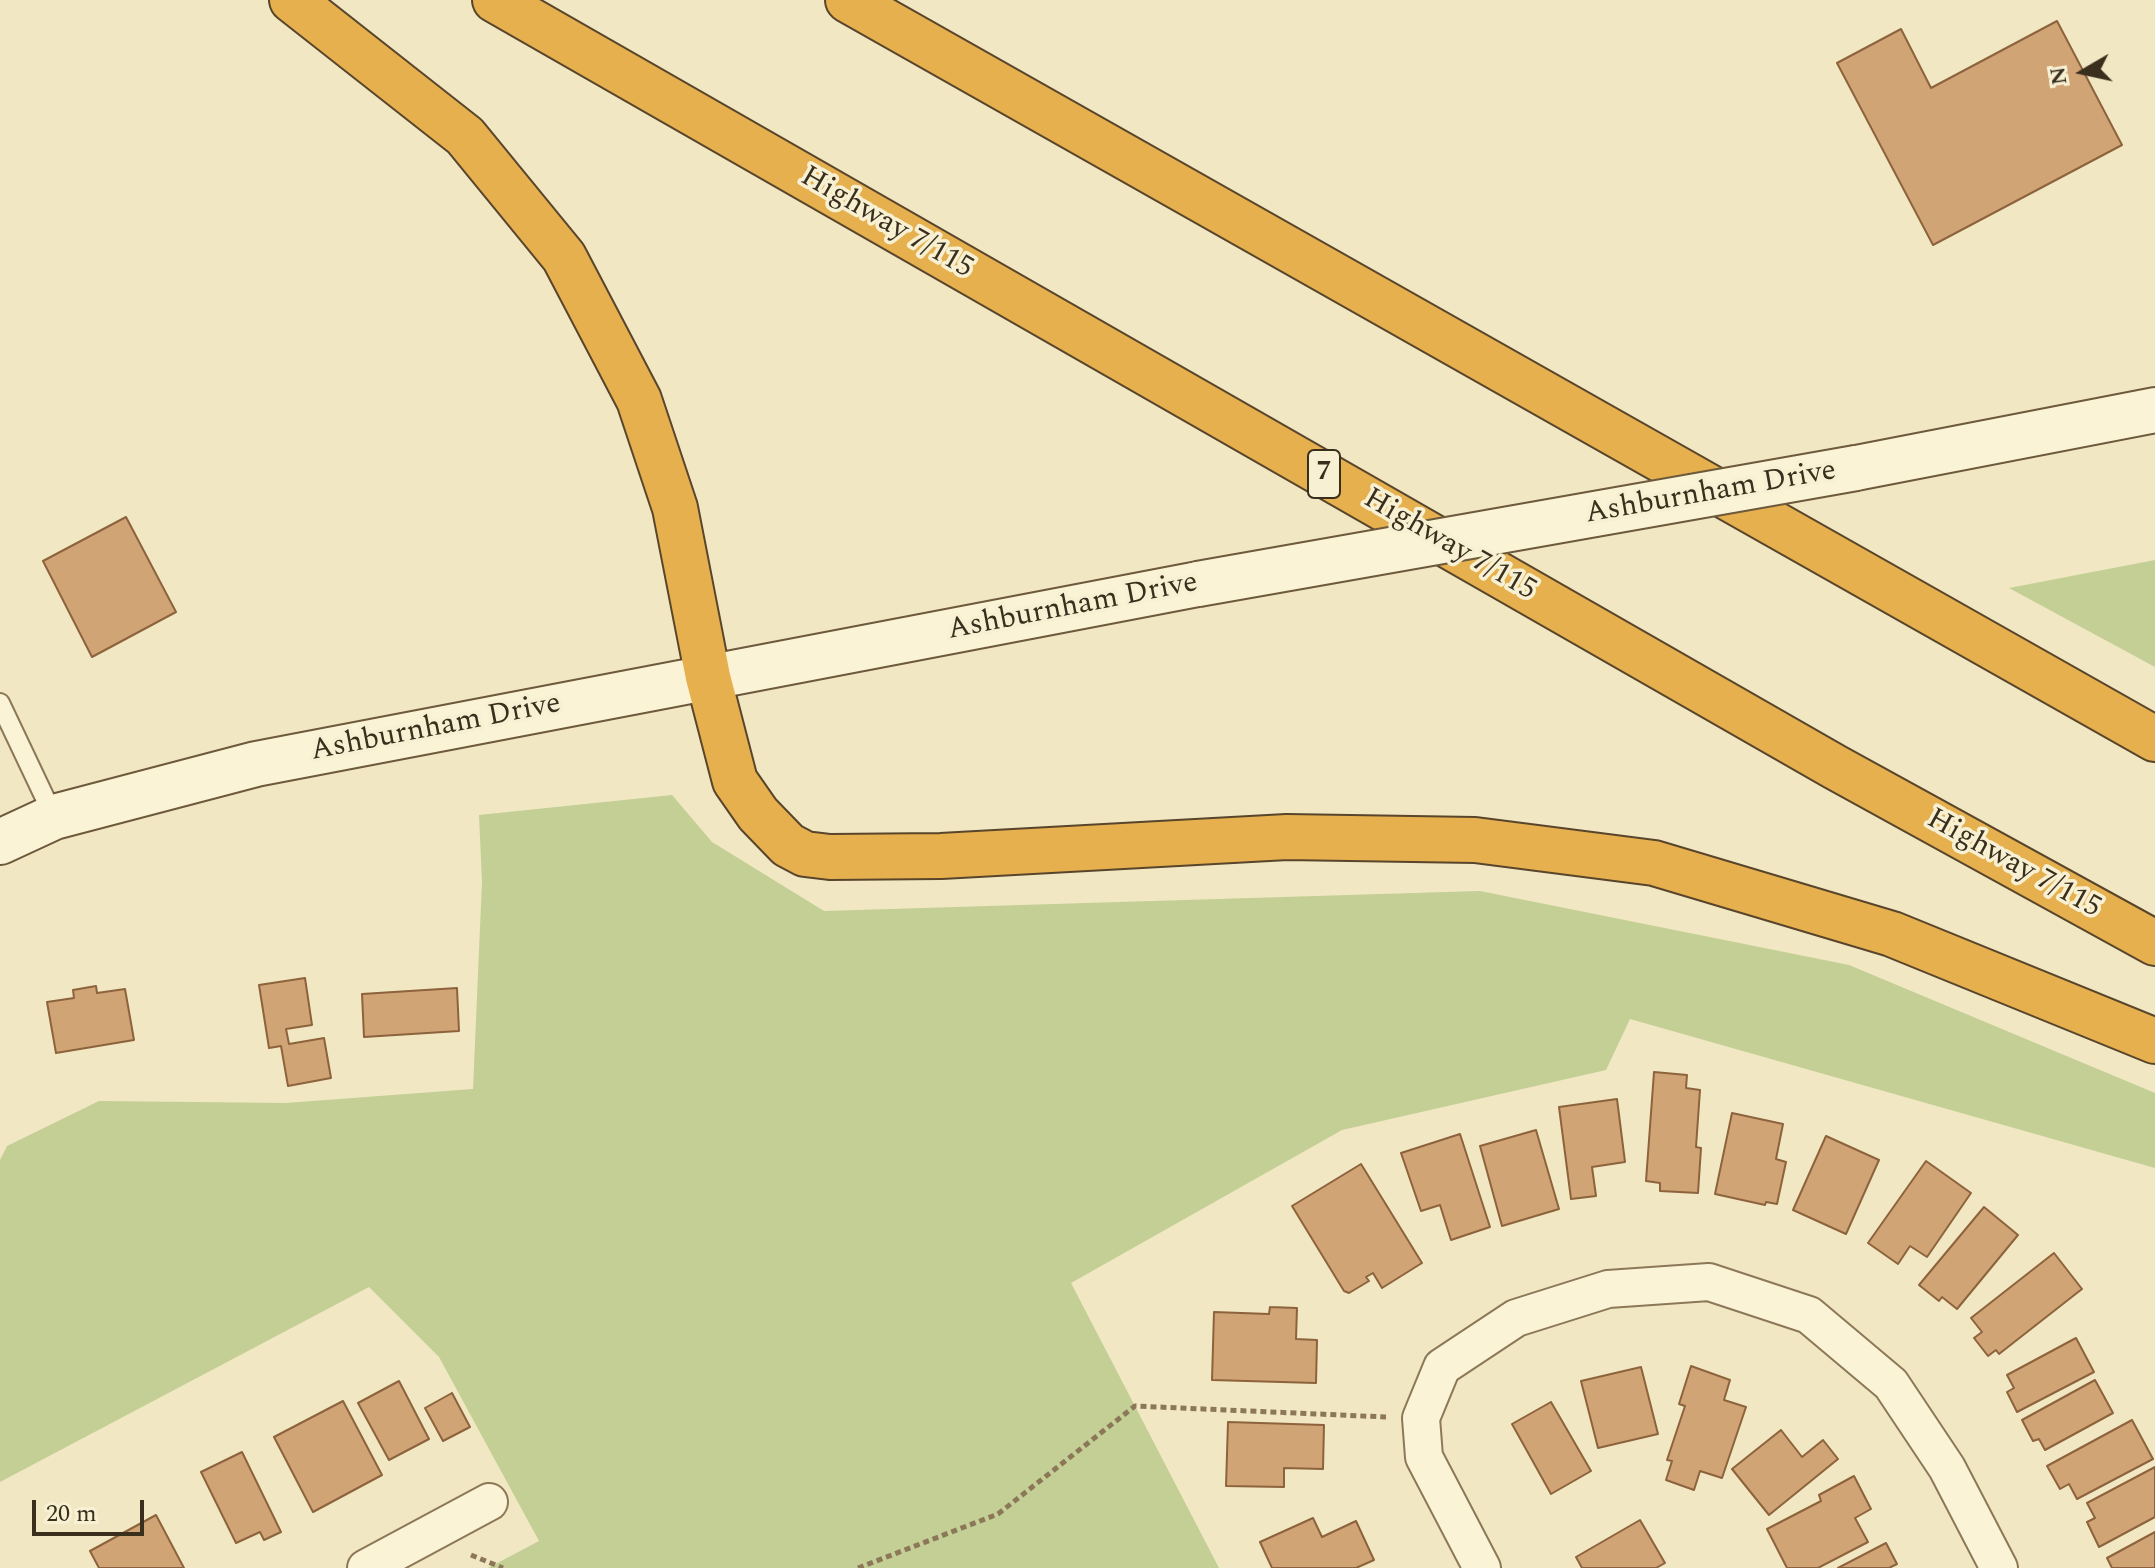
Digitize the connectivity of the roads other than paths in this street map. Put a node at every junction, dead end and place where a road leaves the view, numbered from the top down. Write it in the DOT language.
graph roads {
  1 [pos="292,0"];
  2 [pos="495,0"];
  3 [pos="848,0"];
  4 [pos="2155,410"];
  5 [pos="708,677"];
  6 [pos="0,703"];
  7 [pos="2155,739"];
  8 [pos="54,817"];
  9 [pos="0,842"];
  10 [pos="2155,943"];
  11 [pos="2155,1041"];
  12 [pos="489,1502"];
  13 [pos="366,1568"];
  14 [pos="1482,1568"];
  15 [pos="1999,1568"];
  1 -- 5 [label="highway"];
  2 -- 10 [label="highway, Highway 7/115 / 7"];
  3 -- 7 [label="highway"];
  4 -- 5 [label="main road, Ashburnham Drive, bridge"];
  5 -- 8 [label="main road, Ashburnham Drive"];
  5 -- 11 [label="highway"];
  6 -- 8 [label="lane"];
  8 -- 9 [label="main road, Ashburnham Drive"];
  12 -- 13 [label="street"];
  14 -- 15 [label="street"];
}
